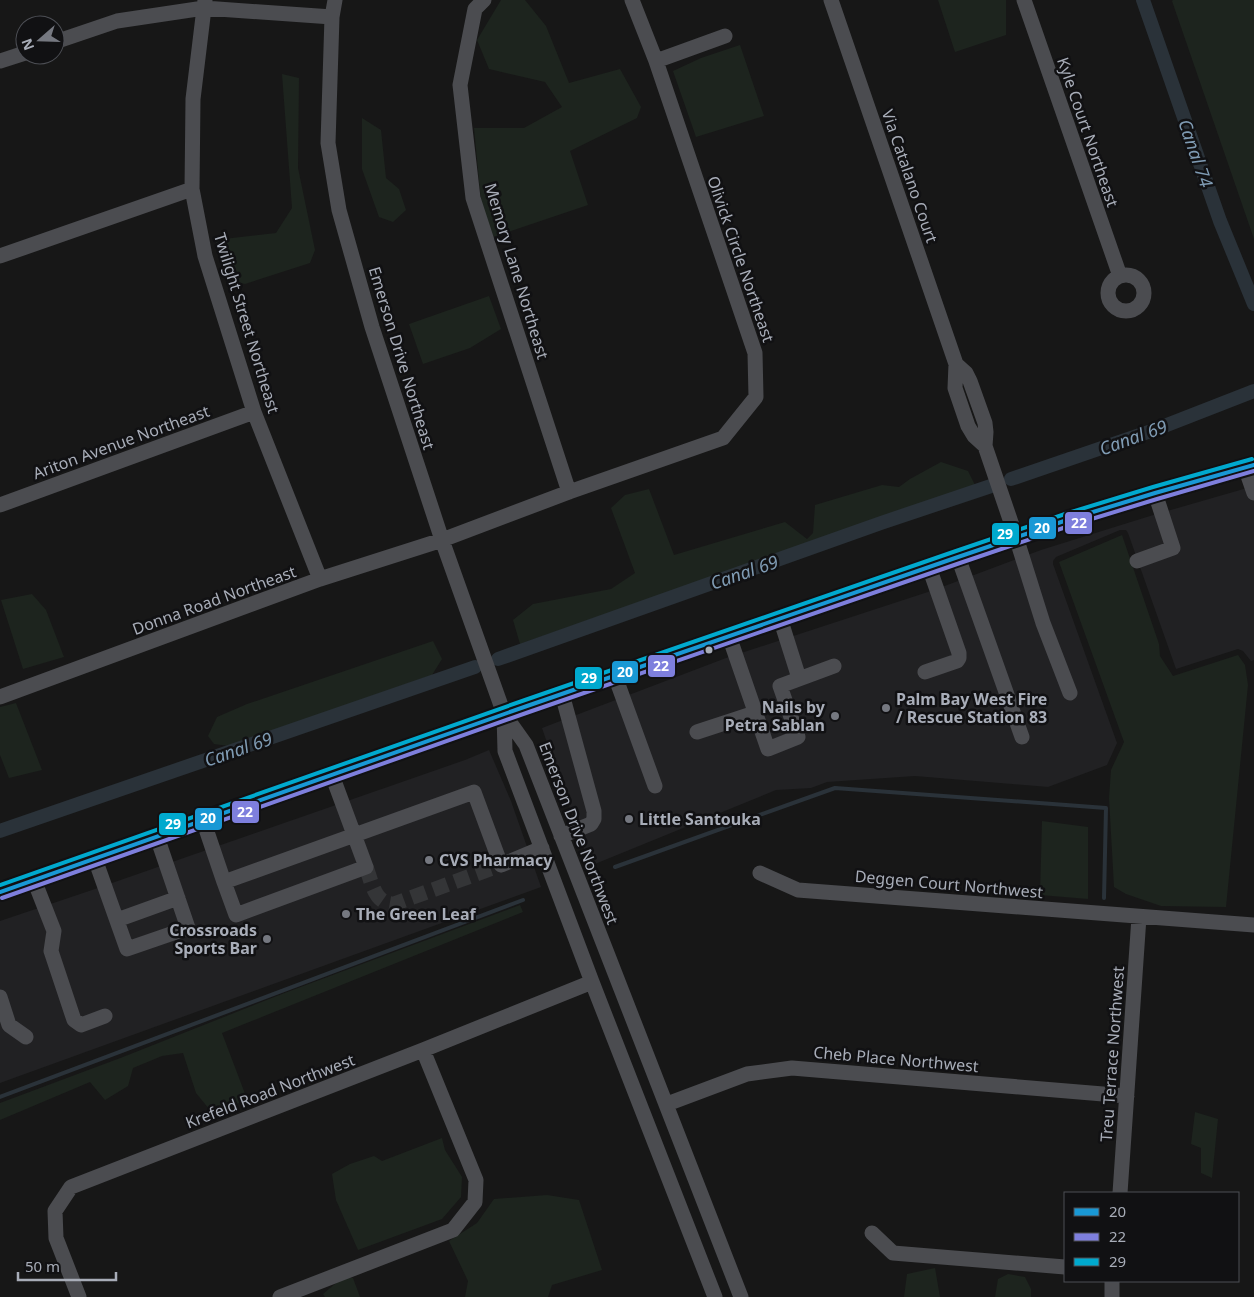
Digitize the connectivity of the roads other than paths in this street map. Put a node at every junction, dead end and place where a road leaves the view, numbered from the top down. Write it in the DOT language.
graph roads {
  1 [pos="335,0"];
  2 [pos="484,0"];
  3 [pos="632,0"];
  4 [pos="831,0"];
  5 [pos="1024,0"];
  6 [pos="204,4"];
  7 [pos="332,17"];
  8 [pos="725,36"];
  9 [pos="65,39"];
  10 [pos="15,56"];
  11 [pos="0,61"];
  12 [pos="656,61"];
  13 [pos="192,189"];
  14 [pos="0,256"];
  15 [pos="1120,276"];
  16 [pos="956,364"];
  17 [pos="978,404"];
  18 [pos="962,410"];
  19 [pos="254,412"];
  20 [pos="985,446"];
  21 [pos="1249,466"];
  22 [pos="569,492"];
  23 [pos="1155,493"];
  24 [pos="1254,494"];
  25 [pos="0,505"];
  26 [pos="1016,537"];
  27 [pos="442,540"];
  28 [pos="958,557"];
  29 [pos="1137,561"];
  30 [pos="929,567"];
  31 [pos="320,579"];
  32 [pos="780,618"];
  33 [pos="729,636"];
  34 [pos="834,666"];
  35 [pos="925,672"];
  36 [pos="615,676"];
  37 [pos="799,678"];
  38 [pos="1070,693"];
  39 [pos="562,694"];
  40 [pos="0,697"];
  41 [pos="755,712"];
  42 [pos="504,714"];
  43 [pos="697,732"];
  44 [pos="1022,737"];
  45 [pos="332,775"];
  46 [pos="655,786"];
  47 [pos="203,820"];
  48 [pos="354,835"];
  49 [pos="562,836"];
  50 [pos="157,837"];
  51 [pos="542,848"];
  52 [pos="95,859"];
  53 [pos="760,873"];
  54 [pos="34,880"];
  55 [pos="224,882"];
  56 [pos="0,892"];
  57 [pos="178,898"];
  58 [pos="1139,917"];
  59 [pos="117,920"];
  60 [pos="1254,925"];
  61 [pos="592,982"];
  62 [pos="0,998"];
  63 [pos="105,1016"];
  64 [pos="26,1037"];
  65 [pos="423,1050"];
  66 [pos="1127,1096"];
  67 [pos="667,1104"];
  68 [pos="1120,1192"];
  69 [pos="872,1233"];
  70 [pos="1064,1267"];
  71 [pos="1112,1282"];
  72 [pos="79,1297"];
  73 [pos="280,1297"];
  74 [pos="715,1297"];
  75 [pos="741,1297"];
  76 [pos="1112,1297"];
  1 -- 7 [label="street, Emerson Drive Northeast"];
  2 -- 22 [label="street, Memory Lane Northeast"];
  3 -- 12 [label="street, Olivick Circle Northeast"];
  4 -- 16 [label="street, Via Catalano Court"];
  5 -- 15 [label="street, Kyle Court Northeast"];
  6 -- 7 [label="street"];
  6 -- 9 [label="street"];
  6 -- 13 [label="street, Twilight Street Northeast"];
  7 -- 27 [label="street, Emerson Drive Northeast"];
  8 -- 12 [label="street"];
  10 -- 11 [label="street"];
  12 -- 22 [label="street, Olivick Circle Northeast"];
  13 -- 14 [label="street"];
  13 -- 19 [label="street, Twilight Street Northeast"];
  16 -- 17 [label="street, Via Catalano Court"];
  16 -- 18 [label="street, Via Catalano Court"];
  17 -- 18 [label="street"];
  17 -- 20 [label="street, Via Catalano Court"];
  18 -- 20 [label="street, Via Catalano Court"];
  19 -- 25 [label="street, Ariton Avenue Northeast"];
  19 -- 31 [label="street, Twilight Street Northeast"];
  20 -- 26 [label="street, Via Catalano Court"];
  21 -- 23 [label="main road"];
  21 -- 24 [label="street"];
  22 -- 27 [label="street, Olivick Circle Northeast"];
  23 -- 26 [label="main road"];
  23 -- 29 [label="street"];
  26 -- 28 [label="main road"];
  26 -- 38 [label="street, Via Catalano Court"];
  27 -- 31 [label="street, Donna Road Northeast"];
  27 -- 42 [label="street, Emerson Drive Northeast"];
  28 -- 30 [label="main road"];
  28 -- 44 [label="street"];
  30 -- 32 [label="main road"];
  30 -- 35 [label="street"];
  31 -- 40 [label="street, Donna Road Northeast"];
  32 -- 33 [label="main road"];
  32 -- 37 [label="street"];
  33 -- 36 [label="main road"];
  33 -- 41 [label="street"];
  34 -- 37 [label="street"];
  36 -- 39 [label="main road"];
  36 -- 46 [label="street"];
  37 -- 41 [label="street"];
  39 -- 42 [label="main road"];
  39 -- 49 [label="street"];
  41 -- 43 [label="street"];
  42 -- 45 [label="main road"];
  42 -- 49 [label="street, Emerson Drive Northwest"];
  42 -- 51 [label="street"];
  45 -- 47 [label="main road"];
  45 -- 48 [label="street"];
  47 -- 50 [label="main road"];
  47 -- 55 [label="street"];
  48 -- 51 [label="street"];
  48 -- 55 [label="street"];
  48 -- 55 [label="street"];
  49 -- 67 [label="street, Emerson Drive Northwest"];
  50 -- 52 [label="main road"];
  50 -- 57 [label="street"];
  51 -- 61 [label="street"];
  52 -- 54 [label="main road"];
  52 -- 59 [label="street"];
  53 -- 58 [label="street, Deggen Court Northwest"];
  54 -- 56 [label="main road"];
  54 -- 63 [label="street"];
  57 -- 59 [label="street"];
  57 -- 59 [label="street"];
  58 -- 60 [label="street, Deggen Court Northwest"];
  58 -- 66 [label="street, Treu Terrace Northwest"];
  61 -- 65 [label="street, Krefeld Road Northwest"];
  61 -- 74 [label="street"];
  62 -- 64 [label="street"];
  65 -- 72 [label="street, Krefeld Road Northwest"];
  65 -- 73 [label="street"];
  66 -- 67 [label="street, Cheb Place Northwest"];
  66 -- 68 [label="street, Treu Terrace Northwest"];
  67 -- 75 [label="street, Emerson Drive Northwest"];
  69 -- 70 [label="street"];
  71 -- 76 [label="street"];
}
